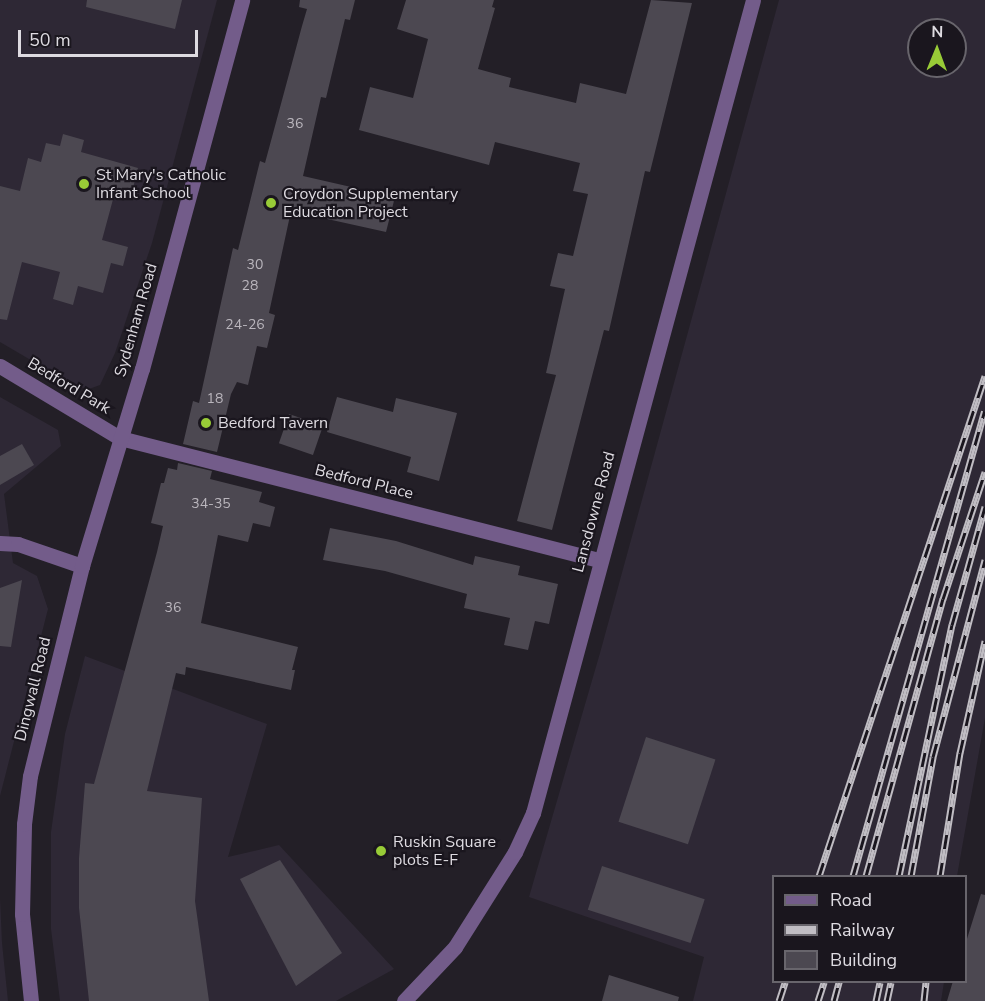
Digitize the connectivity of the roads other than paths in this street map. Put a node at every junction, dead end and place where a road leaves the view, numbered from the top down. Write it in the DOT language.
graph roads {
  1 [pos="242,0"];
  2 [pos="753,0"];
  3 [pos="0,366"];
  4 [pos="120,438"];
  5 [pos="0,543"];
  6 [pos="600,560"];
  7 [pos="82,566"];
  8 [pos="31,1001"];
  9 [pos="404,1001"];
  1 -- 4 [label="street, Sydenham Road"];
  2 -- 6 [label="street, Lansdowne Road"];
  3 -- 4 [label="street, Bedford Park"];
  4 -- 6 [label="street, Bedford Place"];
  4 -- 7 [label="street, Sydenham Road"];
  5 -- 7 [label="street"];
  6 -- 9 [label="street, Lansdowne Road"];
  7 -- 8 [label="street, Dingwall Road"];
}
